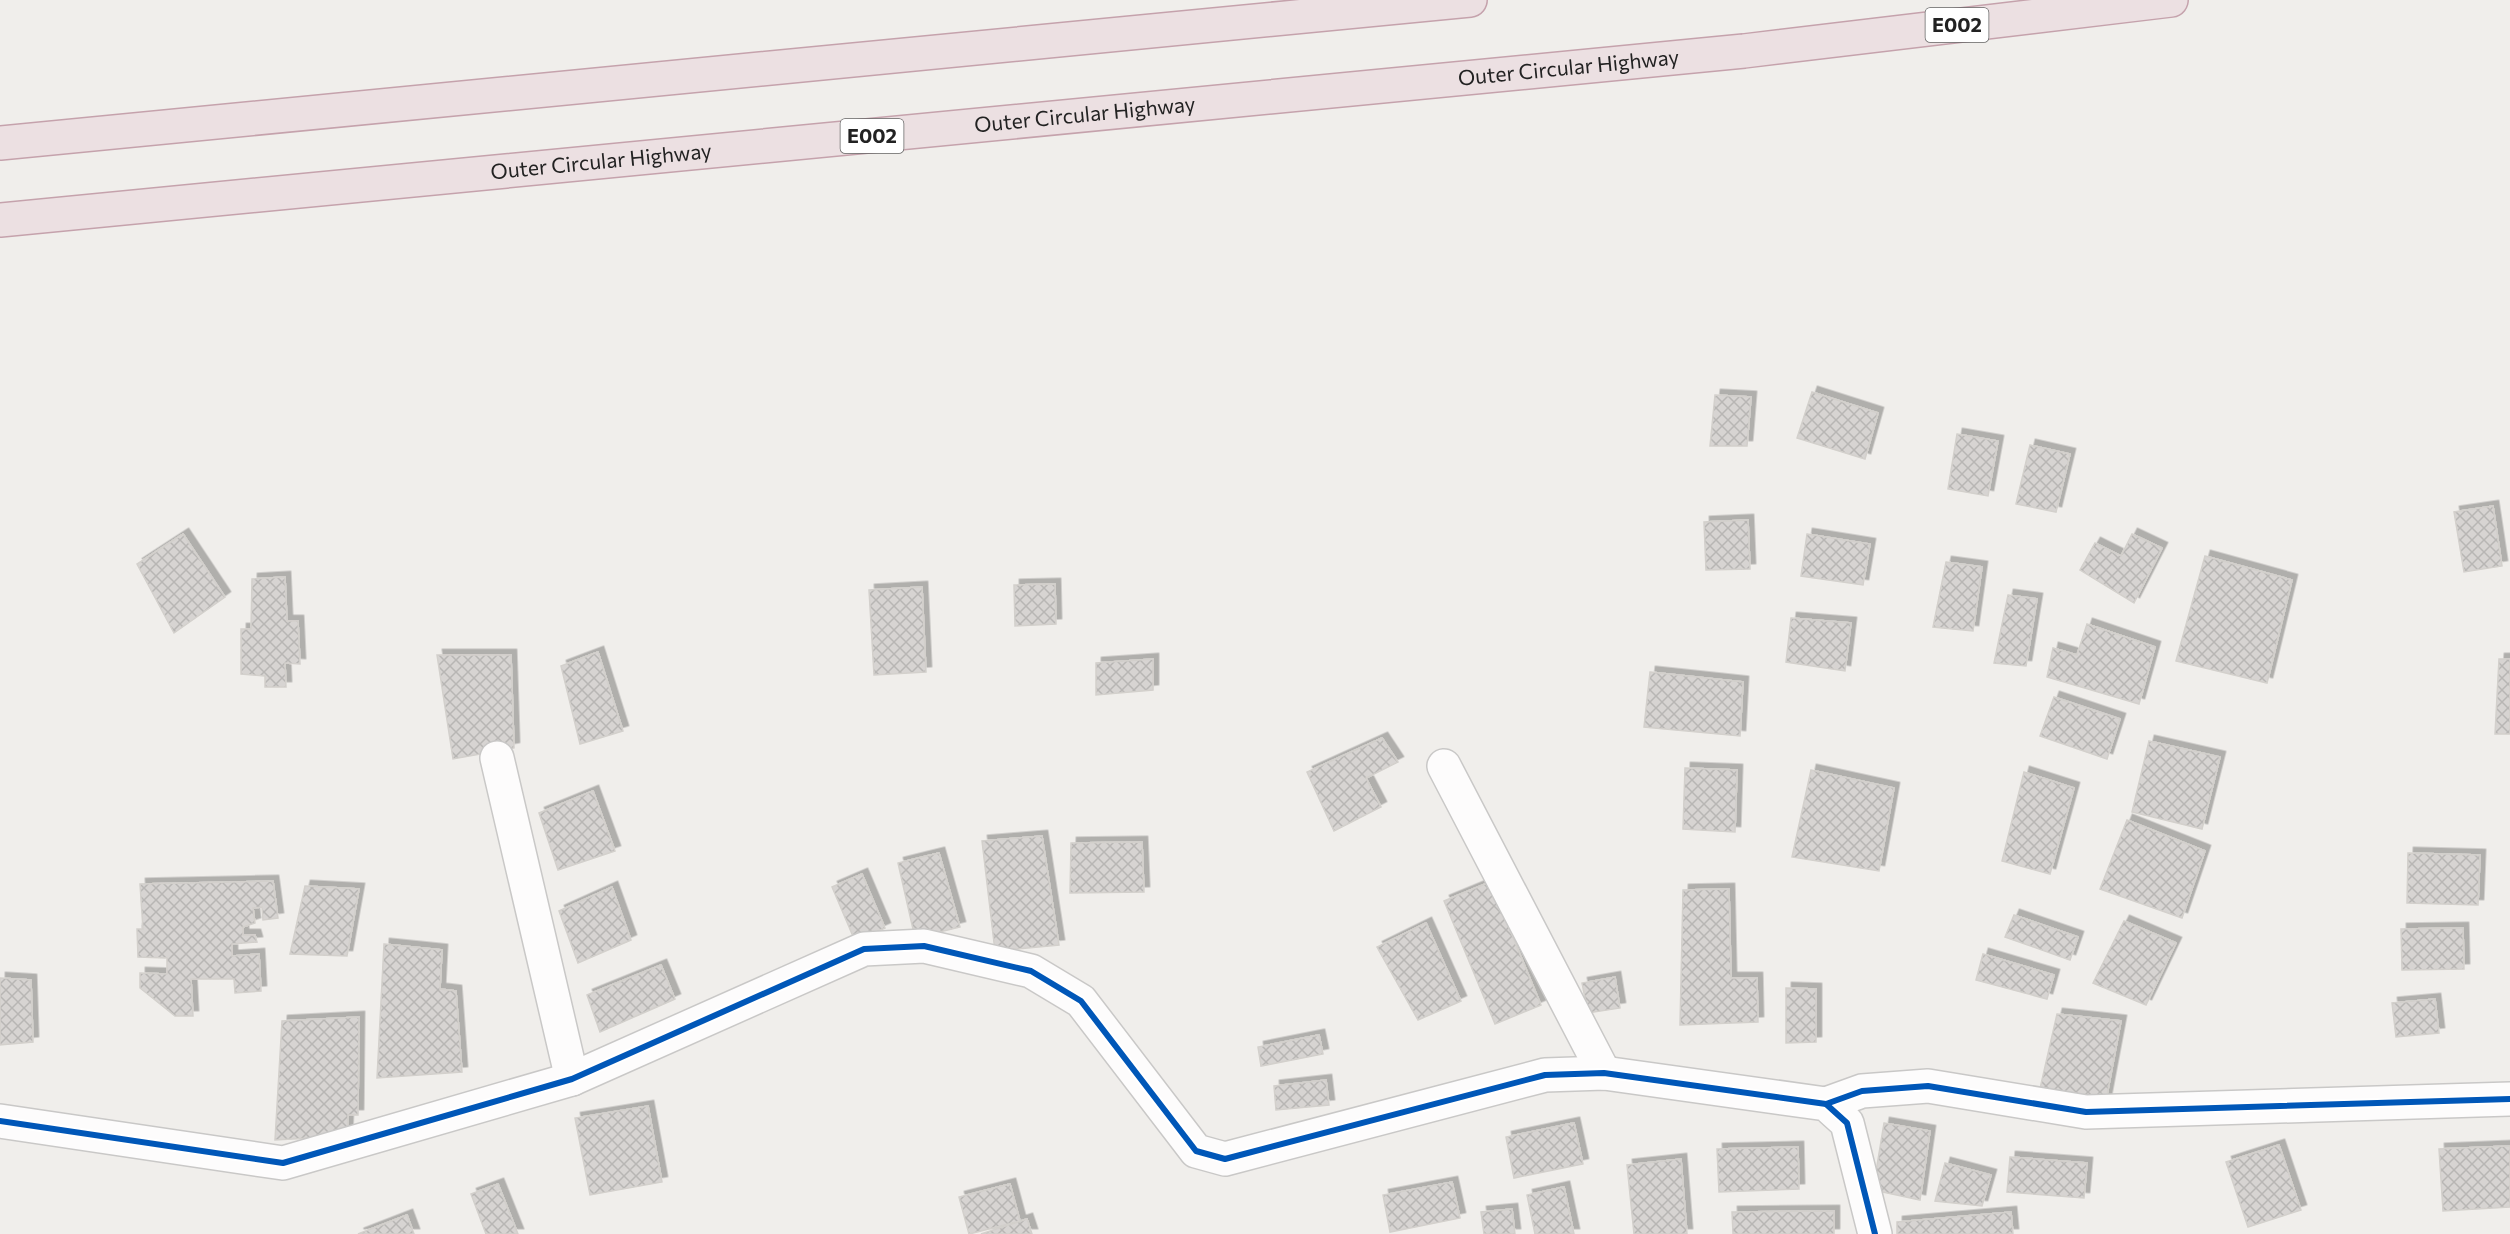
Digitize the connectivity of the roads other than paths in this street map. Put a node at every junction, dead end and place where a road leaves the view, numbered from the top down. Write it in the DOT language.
graph roads {
  1 [pos="1470,0"];
  2 [pos="2171,0"];
  3 [pos="0,143"];
  4 [pos="0,220"];
  5 [pos="497,758"];
  6 [pos="1444,766"];
  7 [pos="1604,1073"];
  8 [pos="572,1079"];
  9 [pos="2510,1099"];
  10 [pos="1827,1104"];
  11 [pos="0,1121"];
  12 [pos="1875,1234"];
  1 -- 3 [label="highway"];
  2 -- 4 [label="highway, Outer Circular Highway / E002"];
  5 -- 8 [label="street"];
  6 -- 7 [label="street"];
  7 -- 8 [label="street"];
  7 -- 10 [label="street"];
  8 -- 11 [label="street"];
  9 -- 10 [label="street"];
  10 -- 12 [label="street"];
}
